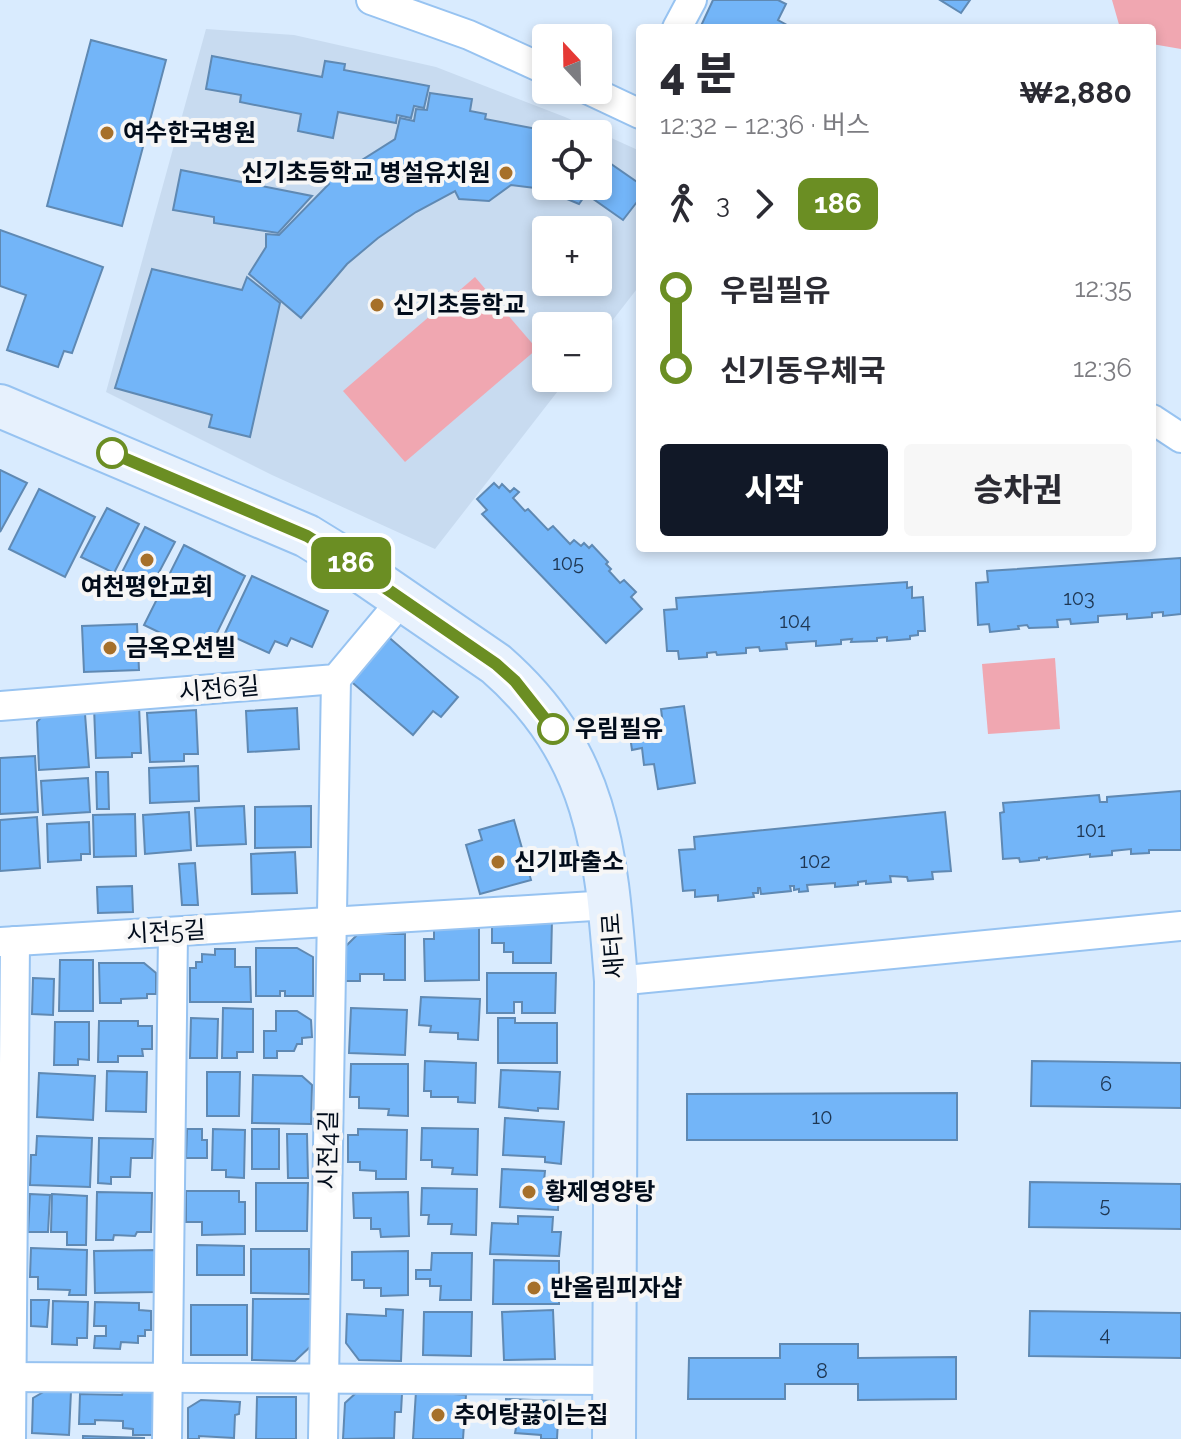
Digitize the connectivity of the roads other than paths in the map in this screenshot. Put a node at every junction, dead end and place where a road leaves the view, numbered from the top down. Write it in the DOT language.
graph roads {
  1 [pos="371,0"];
  2 [pos="692,0"];
  3 [pos="679,24"];
  4 [pos="532,64"];
  5 [pos="612,98"];
  6 [pos="636,107"];
  7 [pos="0,406"];
  8 [pos="1156,422"];
  9 [pos="1181,438"];
  10 [pos="402,600"];
  11 [pos="336,679"];
  12 [pos="0,706"];
  13 [pos="610,905"];
  14 [pos="332,922"];
  15 [pos="1181,926"];
  16 [pos="173,932"];
  17 [pos="8,942"];
  18 [pos="616,981"];
  19 [pos="6,1377"];
  20 [pos="167,1378"];
  21 [pos="324,1379"];
  22 [pos="614,1380"];
  23 [pos="11,1439"];
  24 [pos="167,1439"];
  25 [pos="323,1439"];
  26 [pos="614,1439"];
  1 -- 4 [label="street"];
  2 -- 3 [label="street"];
  5 -- 6 [label="street"];
  7 -- 10 [label="street, 새터로"];
  8 -- 9 [label="street"];
  10 -- 11 [label="street"];
  10 -- 13 [label="street, 새터로"];
  11 -- 12 [label="street, 시전6길"];
  11 -- 14 [label="street"];
  13 -- 14 [label="street, 시전5길"];
  13 -- 18 [label="street, 새터로"];
  14 -- 16 [label="street, 시전5길"];
  14 -- 21 [label="street, 시전4길"];
  15 -- 18 [label="street"];
  16 -- 17 [label="street, 시전5길"];
  16 -- 20 [label="street"];
  17 -- 19 [label="street"];
  18 -- 22 [label="street, 새터로"];
  19 -- 20 [label="street"];
  19 -- 23 [label="street"];
  20 -- 21 [label="street"];
  20 -- 24 [label="street"];
  21 -- 22 [label="street"];
  21 -- 25 [label="street, 시전4길"];
  22 -- 26 [label="street, 새터로"];
}
